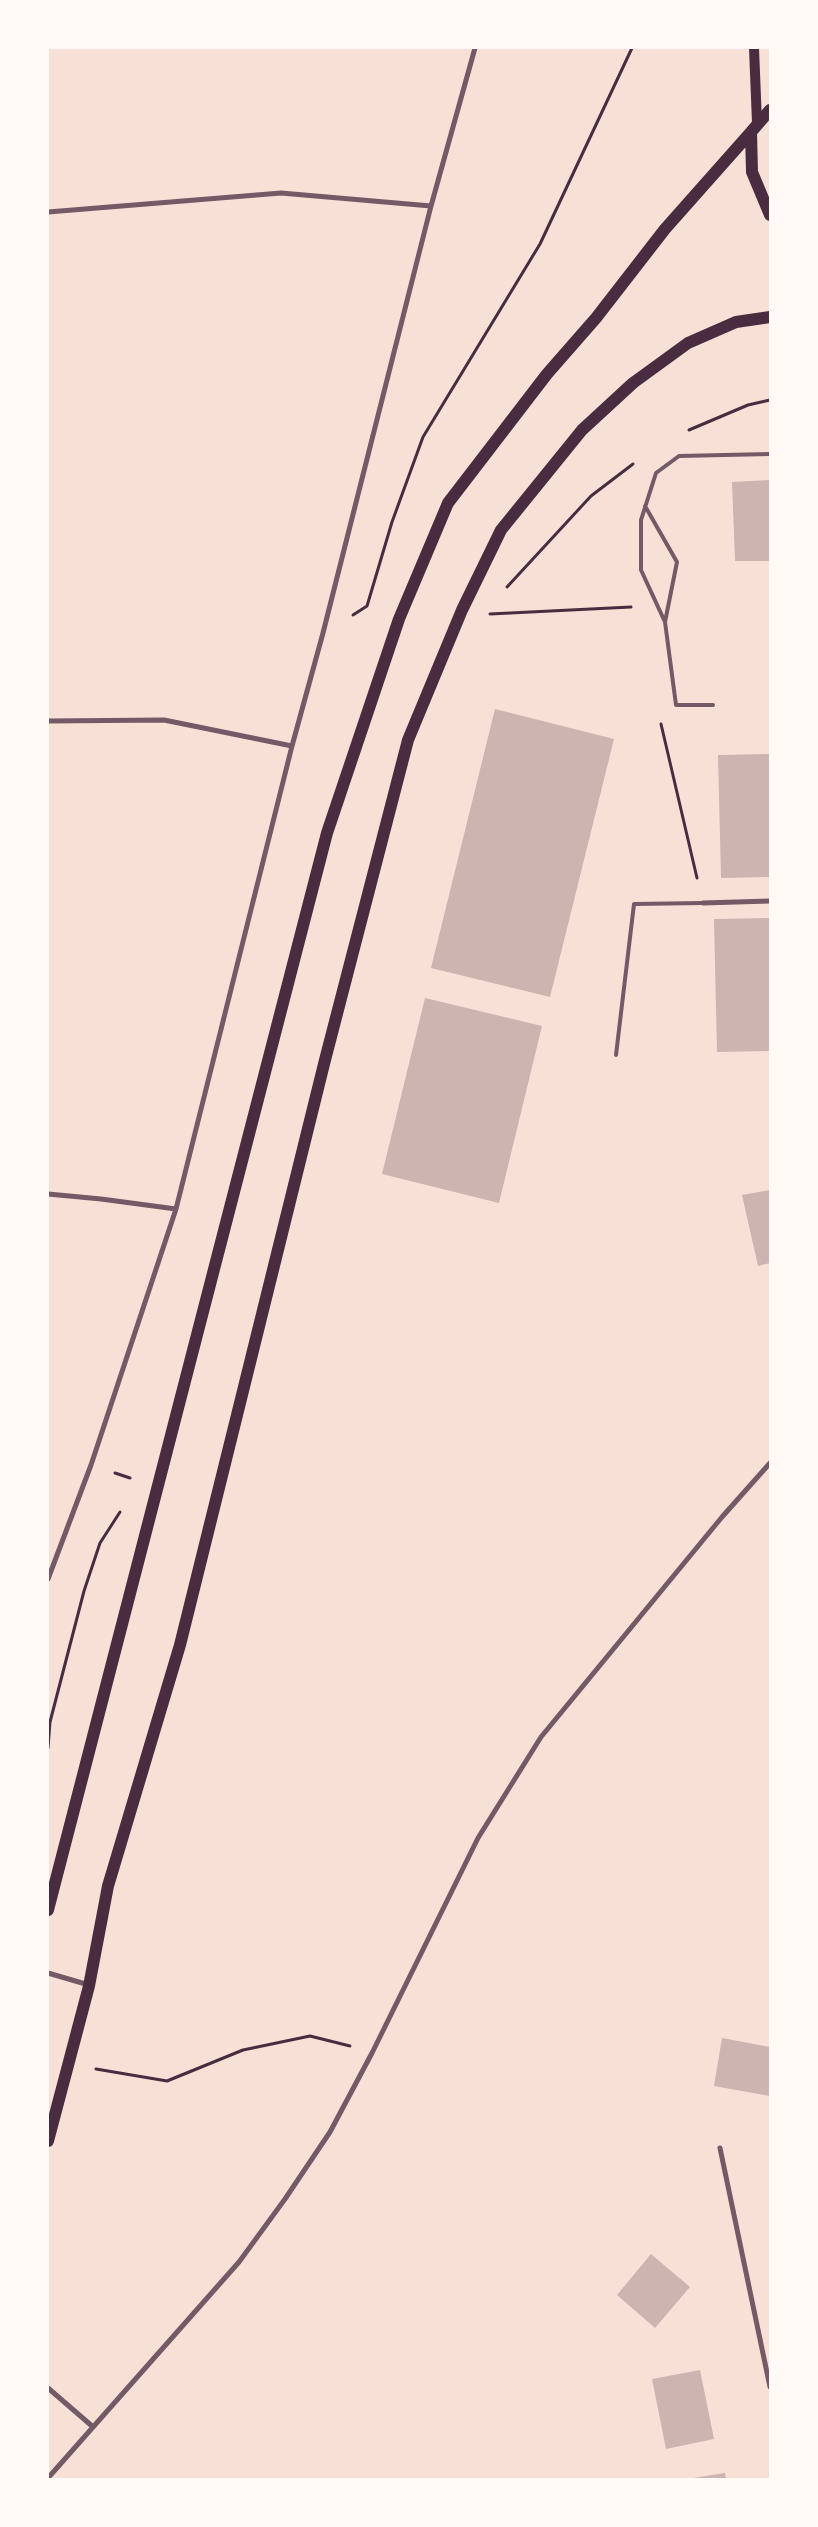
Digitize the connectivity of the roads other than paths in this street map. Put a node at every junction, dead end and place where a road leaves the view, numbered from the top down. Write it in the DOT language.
graph roads {
  1 [pos="475,48"];
  2 [pos="754,48"];
  3 [pos="770,110"];
  4 [pos="754,128"];
  5 [pos="431,206"];
  6 [pos="48,212"];
  7 [pos="770,215"];
  8 [pos="770,316"];
  9 [pos="770,454"];
  10 [pos="645,506"];
  11 [pos="665,622"];
  12 [pos="713,704"];
  13 [pos="48,721"];
  14 [pos="292,746"];
  15 [pos="770,902"];
  16 [pos="703,904"];
  17 [pos="616,1055"];
  18 [pos="48,1194"];
  19 [pos="176,1209"];
  20 [pos="770,1463"];
  21 [pos="48,1579"];
  22 [pos="48,1910"];
  23 [pos="48,1973"];
  24 [pos="89,1986"];
  25 [pos="48,2141"];
  26 [pos="720,2148"];
  27 [pos="770,2387"];
  28 [pos="48,2388"];
  29 [pos="92,2426"];
  30 [pos="48,2478"];
  1 -- 5 [label="street"];
  2 -- 4 [label="main road"];
  3 -- 4 [label="main road"];
  4 -- 7 [label="main road"];
  4 -- 22 [label="main road"];
  5 -- 6 [label="street"];
  5 -- 14 [label="street"];
  8 -- 24 [label="main road"];
  9 -- 10 [label="lane"];
  10 -- 11 [label="lane"];
  10 -- 11 [label="lane"];
  11 -- 12 [label="lane"];
  13 -- 14 [label="street"];
  14 -- 19 [label="street"];
  15 -- 16 [label="street"];
  16 -- 17 [label="lane"];
  18 -- 19 [label="street"];
  19 -- 21 [label="street"];
  20 -- 29 [label="street"];
  23 -- 24 [label="street"];
  24 -- 25 [label="main road"];
  26 -- 27 [label="street"];
  28 -- 29 [label="street"];
  29 -- 30 [label="street"];
}
